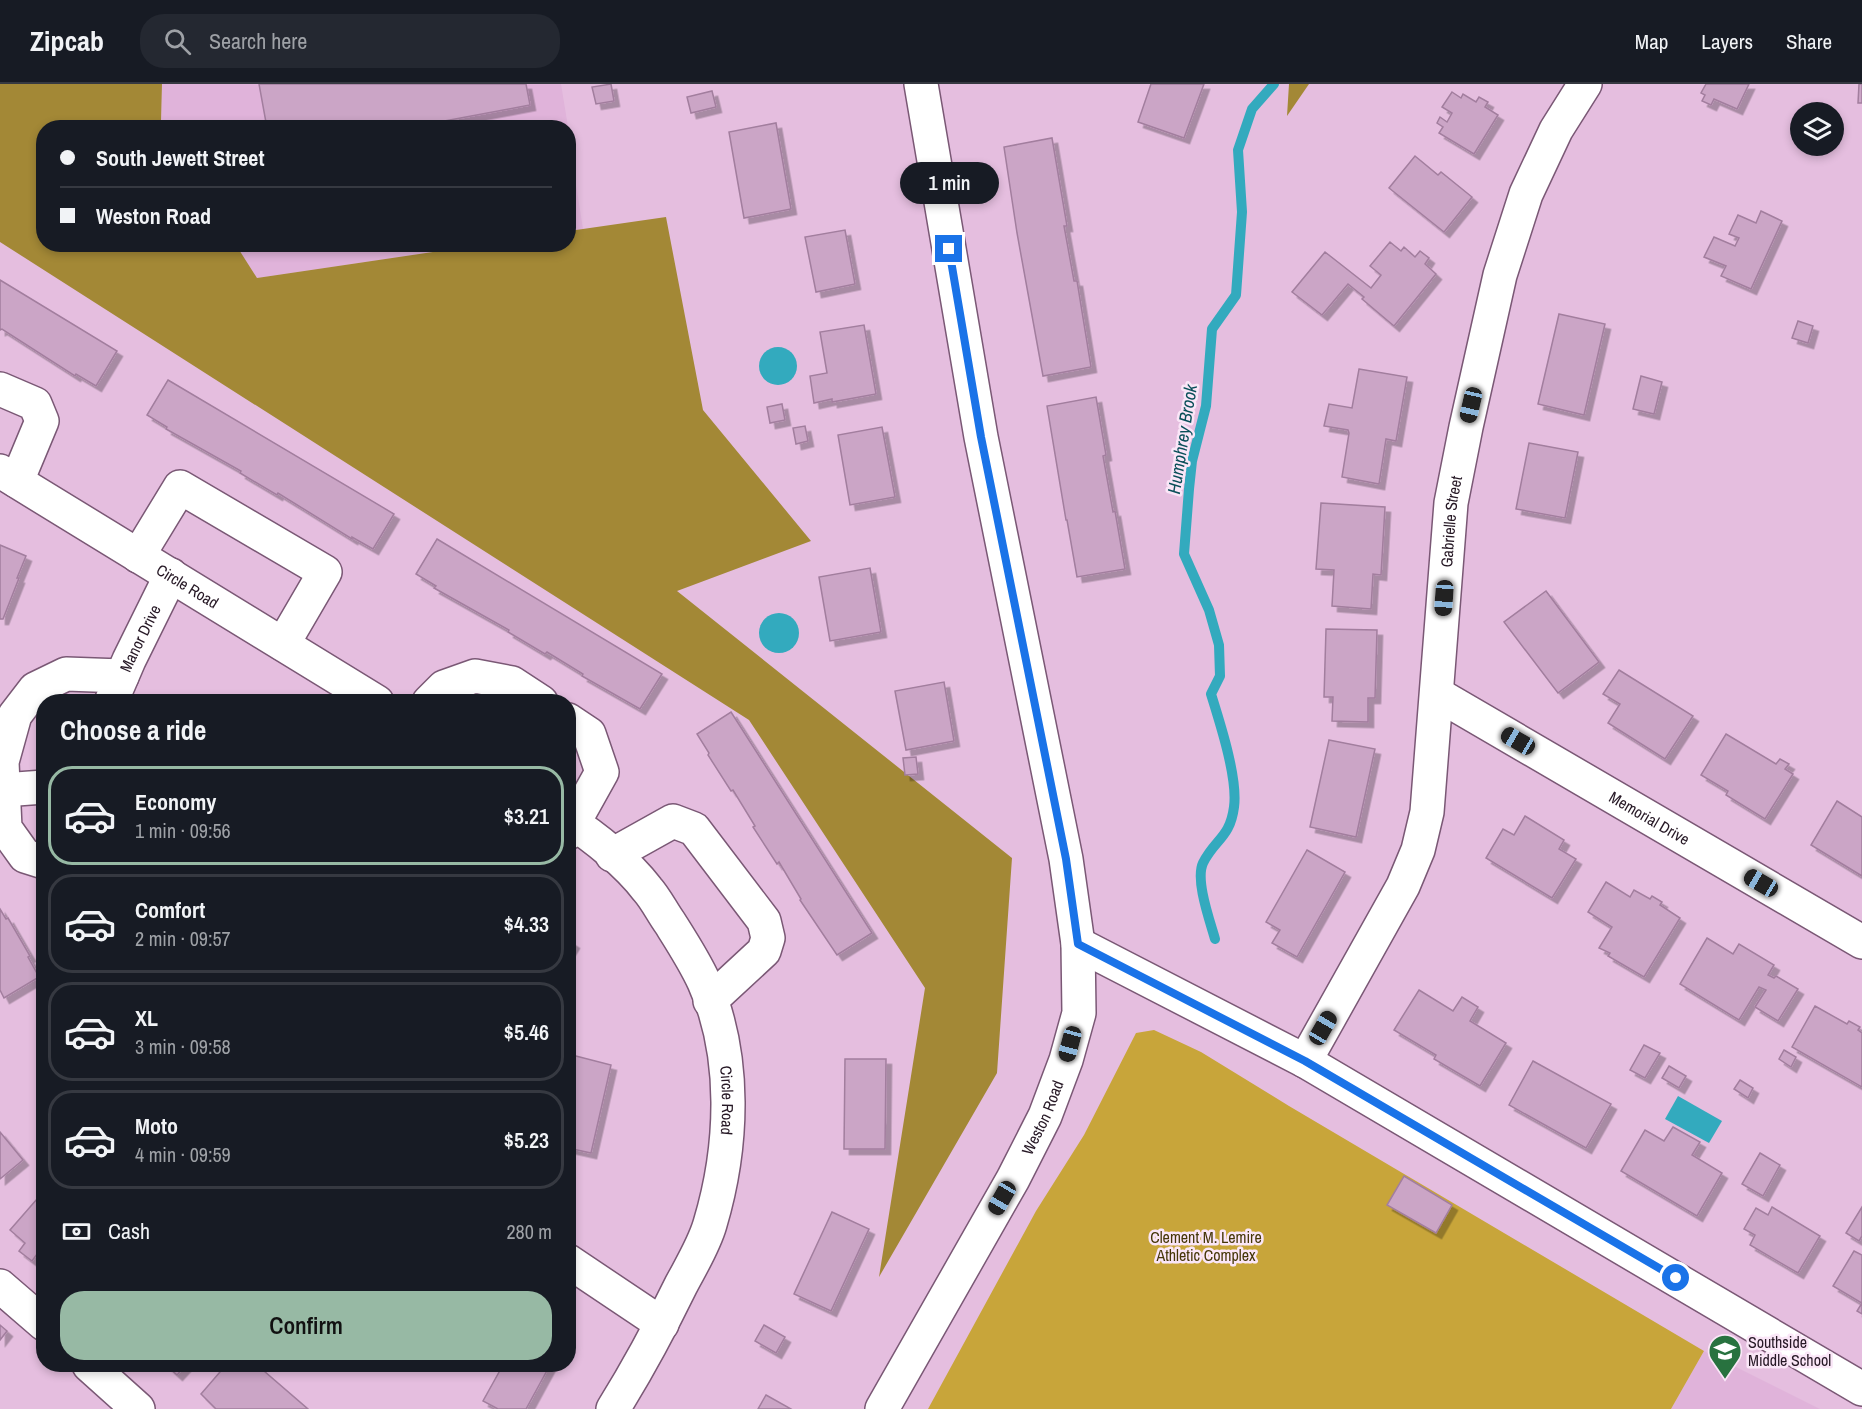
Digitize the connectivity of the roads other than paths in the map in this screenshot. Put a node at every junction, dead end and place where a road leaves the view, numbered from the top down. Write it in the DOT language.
graph roads {
  1 [pos="921,84"];
  2 [pos="1586,84"];
  3 [pos="0,389"];
  4 [pos="9,476"];
  5 [pos="138,555"];
  6 [pos="171,575"];
  7 [pos="283,644"];
  8 [pos="117,689"];
  9 [pos="364,694"];
  10 [pos="437,694"];
  11 [pos="529,694"];
  12 [pos="1437,694"];
  13 [pos="576,725"];
  14 [pos="36,788"];
  15 [pos="3,790"];
  16 [pos="576,816"];
  17 [pos="576,830"];
  18 [pos="612,855"];
  19 [pos="36,859"];
  20 [pos="1862,942"];
  21 [pos="1078,944"];
  22 [pos="710,1001"];
  23 [pos="1305,1061"];
  24 [pos="576,1266"];
  25 [pos="0,1286"];
  26 [pos="36,1317"];
  27 [pos="662,1324"];
  28 [pos="97,1372"];
  29 [pos="1862,1389"];
  30 [pos="138,1409"];
  31 [pos="613,1409"];
  32 [pos="882,1409"];
  1 -- 21 [label="street, Weston Road"];
  2 -- 12 [label="street, Gabrielle Street"];
  3 -- 4 [label="street"];
  4 -- 5 [label="street, Circle Road"];
  5 -- 6 [label="street, Circle Road"];
  5 -- 7 [label="street"];
  6 -- 7 [label="street, Circle Road"];
  6 -- 8 [label="street, Manor Drive"];
  7 -- 9 [label="street, Circle Road"];
  8 -- 15 [label="street"];
  10 -- 11 [label="street"];
  12 -- 20 [label="street, Memorial Drive"];
  12 -- 23 [label="street, Gabrielle Street"];
  13 -- 16 [label="street"];
  14 -- 15 [label="street"];
  15 -- 19 [label="street"];
  17 -- 18 [label="street, Circle Road"];
  18 -- 22 [label="street, Circle Road"];
  18 -- 22 [label="street"];
  21 -- 23 [label="street"];
  21 -- 32 [label="street, Weston Road"];
  22 -- 27 [label="street, Circle Road"];
  23 -- 29 [label="street"];
  24 -- 27 [label="street"];
  25 -- 26 [label="street"];
  27 -- 31 [label="street, Circle Road"];
  28 -- 30 [label="street"];
}
